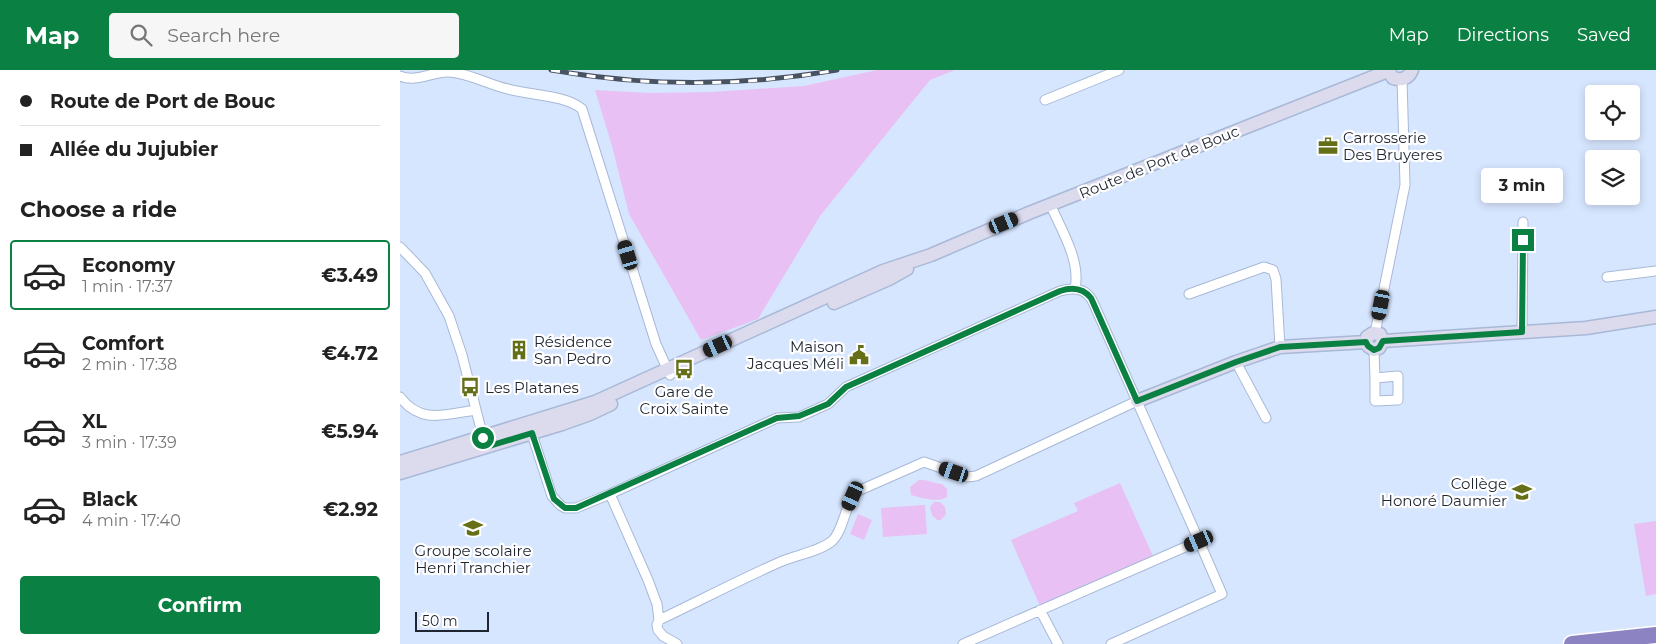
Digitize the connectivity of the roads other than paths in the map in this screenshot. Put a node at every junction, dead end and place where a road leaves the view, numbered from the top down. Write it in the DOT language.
graph roads {
  1 [pos="1119,70"];
  2 [pos="1412,70"];
  3 [pos="1388,71"];
  4 [pos="400,76"];
  5 [pos="1402,80"];
  6 [pos="1045,100"];
  7 [pos="1050,204"];
  8 [pos="1523,222"];
  9 [pos="400,247"];
  10 [pos="1656,271"];
  11 [pos="1607,277"];
  12 [pos="1075,288"];
  13 [pos="1190,294"];
  14 [pos="1656,318"];
  15 [pos="1522,332"];
  16 [pos="1374,341"];
  17 [pos="1280,347"];
  18 [pos="1236,362"];
  19 [pos="669,372"];
  20 [pos="1374,378"];
  21 [pos="400,397"];
  22 [pos="1137,401"];
  23 [pos="476,410"];
  24 [pos="1266,418"];
  25 [pos="531,428"];
  26 [pos="484,443"];
  27 [pos="400,462"];
  28 [pos="400,473"];
  29 [pos="610,494"];
  30 [pos="1199,541"];
  31 [pos="1040,610"];
  32 [pos="659,620"];
  33 [pos="1656,635"];
  34 [pos="677,644"];
  35 [pos="964,644"];
  36 [pos="1058,644"];
  37 [pos="1112,644"];
  38 [pos="1572,644"];
  1 -- 6 [label="street"];
  2 -- 5 [label="main road"];
  3 -- 5 [label="main road"];
  3 -- 7 [label="main road, Route de Port de Bouc"];
  4 -- 19 [label="street"];
  5 -- 16 [label="street"];
  7 -- 12 [label="street"];
  7 -- 19 [label="main road, Route de Port de Bouc"];
  8 -- 15 [label="street"];
  9 -- 23 [label="street"];
  10 -- 11 [label="street"];
  12 -- 22 [label="street"];
  12 -- 29 [label="street"];
  13 -- 17 [label="street"];
  14 -- 15 [label="main road"];
  15 -- 16 [label="main road"];
  16 -- 17 [label="main road"];
  16 -- 20 [label="street"];
  17 -- 18 [label="main road"];
  18 -- 22 [label="main road"];
  18 -- 24 [label="street"];
  19 -- 25 [label="main road, Route de Port de Bouc"];
  21 -- 23 [label="street"];
  22 -- 30 [label="street"];
  22 -- 32 [label="street"];
  23 -- 26 [label="street"];
  25 -- 26 [label="main road, Route de Port de Bouc"];
  25 -- 29 [label="street"];
  26 -- 27 [label="main road, Route de Port de Bouc"];
  26 -- 28 [label="main road, Route de Port de Bouc"];
  29 -- 32 [label="street"];
  30 -- 31 [label="street"];
  30 -- 37 [label="street"];
  31 -- 35 [label="street"];
  31 -- 36 [label="street"];
  32 -- 34 [label="street"];
  33 -- 38 [label="highway"];
}
